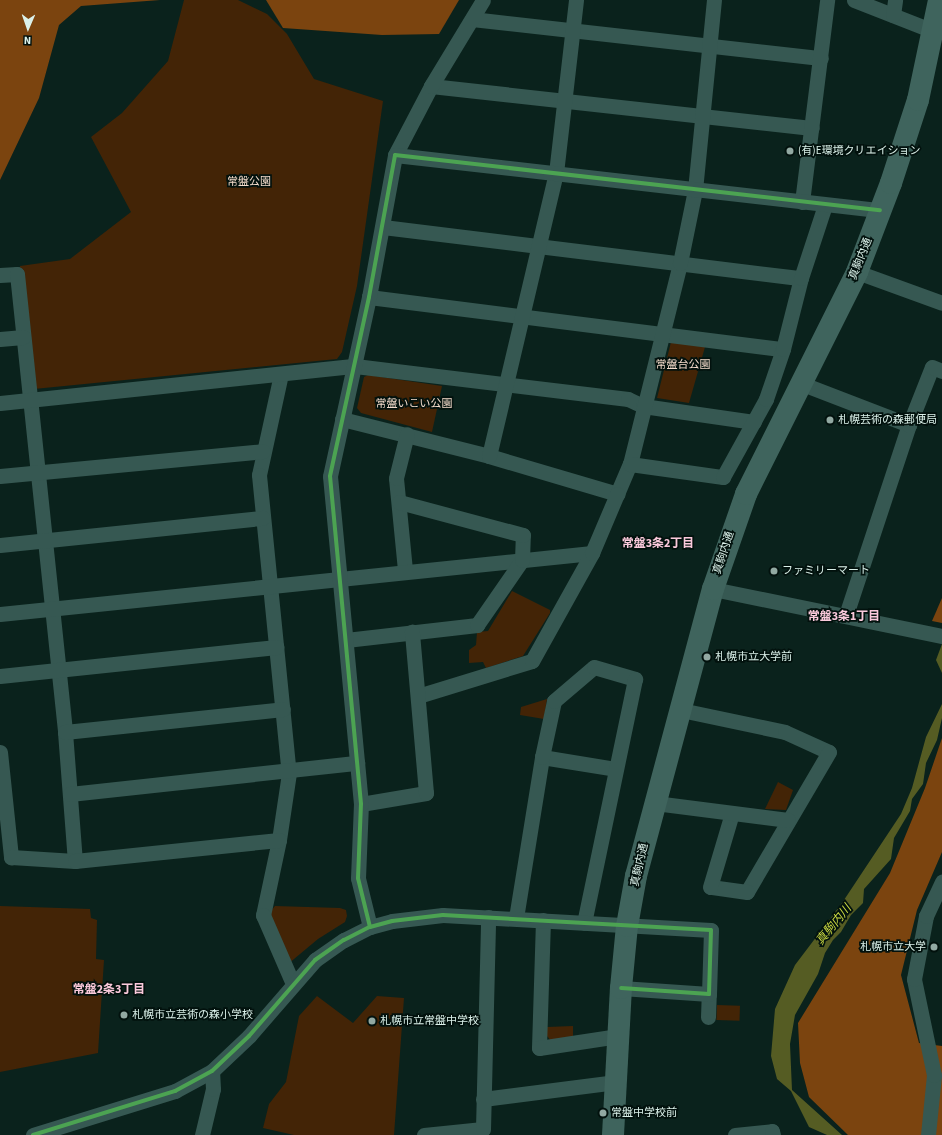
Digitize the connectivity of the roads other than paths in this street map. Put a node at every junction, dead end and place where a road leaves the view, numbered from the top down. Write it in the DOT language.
graph roads {
  1 [pos="483,0"];
  2 [pos="576,0"];
  3 [pos="714,0"];
  4 [pos="827,0"];
  5 [pos="854,0"];
  6 [pos="895,0"];
  7 [pos="938,0"];
  8 [pos="893,15"];
  9 [pos="472,18"];
  10 [pos="573,31"];
  11 [pos="933,31"];
  12 [pos="710,46"];
  13 [pos="820,58"];
  14 [pos="431,86"];
  15 [pos="565,101"];
  16 [pos="703,116"];
  17 [pos="812,128"];
  18 [pos="395,155"];
  19 [pos="556,173"];
  20 [pos="695,190"];
  21 [pos="802,202"];
  22 [pos="825,205"];
  23 [pos="880,210"];
  24 [pos="383,227"];
  25 [pos="540,246"];
  26 [pos="680,263"];
  27 [pos="857,272"];
  28 [pos="0,275"];
  29 [pos="801,278"];
  30 [pos="370,297"];
  31 [pos="942,303"];
  32 [pos="523,316"];
  33 [pos="662,333"];
  34 [pos="23,337"];
  35 [pos="0,339"];
  36 [pos="783,350"];
  37 [pos="355,366"];
  38 [pos="942,371"];
  39 [pos="281,374"];
  40 [pos="800,383"];
  41 [pos="508,385"];
  42 [pos="29,400"];
  43 [pos="0,403"];
  44 [pos="643,406"];
  45 [pos="342,419"];
  46 [pos="754,422"];
  47 [pos="909,425"];
  48 [pos="407,434"];
  49 [pos="263,451"];
  50 [pos="489,456"];
  51 [pos="630,464"];
  52 [pos="36,472"];
  53 [pos="0,476"];
  54 [pos="617,494"];
  55 [pos="398,502"];
  56 [pos="263,518"];
  57 [pos="44,540"];
  58 [pos="0,545"];
  59 [pos="592,553"];
  60 [pos="522,560"];
  61 [pos="404,570"];
  62 [pos="340,578"];
  63 [pos="270,586"];
  64 [pos="713,588"];
  65 [pos="51,609"];
  66 [pos="0,614"];
  67 [pos="846,615"];
  68 [pos="412,632"];
  69 [pos="942,636"];
  70 [pos="346,640"];
  71 [pos="276,647"];
  72 [pos="58,670"];
  73 [pos="0,676"];
  74 [pos="418,696"];
  75 [pos="283,709"];
  76 [pos="681,710"];
  77 [pos="65,732"];
  78 [pos="0,752"];
  79 [pos="542,757"];
  80 [pos="357,763"];
  81 [pos="615,769"];
  82 [pos="289,773"];
  83 [pos="70,794"];
  84 [pos="655,802"];
  85 [pos="361,804"];
  86 [pos="732,813"];
  87 [pos="788,820"];
  88 [pos="279,840"];
  89 [pos="75,861"];
  90 [pos="942,882"];
  91 [pos="488,917"];
  92 [pos="516,918"];
  93 [pos="543,920"];
  94 [pos="584,923"];
  95 [pos="627,926"];
  96 [pos="370,927"];
  97 [pos="293,984"];
  98 [pos="621,988"];
  99 [pos="709,994"];
  100 [pos="708,1017"];
  101 [pos="618,1036"];
  102 [pos="212,1071"];
  103 [pos="616,1082"];
  104 [pos="483,1099"];
  105 [pos="33,1135"];
  106 [pos="202,1135"];
  107 [pos="424,1135"];
  108 [pos="613,1135"];
  109 [pos="735,1135"];
  110 [pos="773,1135"];
  111 [pos="928,1135"];
  1 -- 9 [label="street"];
  2 -- 10 [label="street"];
  3 -- 12 [label="street"];
  4 -- 13 [label="street"];
  5 -- 8 [label="street"];
  6 -- 8 [label="street"];
  7 -- 11 [label="highway, 真駒内通"];
  8 -- 11 [label="street"];
  9 -- 10 [label="street"];
  9 -- 14 [label="street"];
  10 -- 12 [label="street"];
  10 -- 15 [label="street"];
  11 -- 23 [label="highway, 真駒内通"];
  12 -- 13 [label="street"];
  12 -- 16 [label="street"];
  13 -- 17 [label="street"];
  14 -- 15 [label="street"];
  14 -- 18 [label="street"];
  15 -- 16 [label="street"];
  15 -- 19 [label="street"];
  16 -- 17 [label="street"];
  16 -- 20 [label="street"];
  17 -- 21 [label="street"];
  18 -- 19 [label="street"];
  18 -- 24 [label="street"];
  19 -- 20 [label="street"];
  19 -- 25 [label="street"];
  20 -- 21 [label="street"];
  20 -- 26 [label="street"];
  21 -- 22 [label="street"];
  22 -- 23 [label="street"];
  22 -- 29 [label="street"];
  23 -- 27 [label="highway, 真駒内通"];
  24 -- 25 [label="street"];
  24 -- 30 [label="street"];
  25 -- 26 [label="street"];
  25 -- 32 [label="street"];
  26 -- 29 [label="street"];
  26 -- 33 [label="street"];
  27 -- 31 [label="street"];
  27 -- 40 [label="highway, 真駒内通"];
  28 -- 34 [label="street"];
  29 -- 36 [label="street"];
  30 -- 32 [label="street"];
  30 -- 37 [label="street"];
  32 -- 33 [label="street"];
  32 -- 41 [label="street"];
  33 -- 36 [label="street"];
  33 -- 44 [label="street"];
  34 -- 35 [label="street"];
  34 -- 42 [label="street"];
  36 -- 46 [label="street"];
  37 -- 39 [label="street"];
  37 -- 41 [label="street"];
  37 -- 45 [label="street"];
  38 -- 47 [label="street"];
  39 -- 42 [label="street"];
  39 -- 49 [label="street"];
  40 -- 47 [label="street"];
  40 -- 64 [label="highway, 真駒内通"];
  41 -- 44 [label="street"];
  41 -- 50 [label="street"];
  42 -- 43 [label="street"];
  42 -- 52 [label="street"];
  44 -- 46 [label="street"];
  44 -- 51 [label="street"];
  45 -- 48 [label="street"];
  45 -- 62 [label="street"];
  46 -- 51 [label="street"];
  47 -- 67 [label="street"];
  48 -- 50 [label="street"];
  48 -- 55 [label="street"];
  49 -- 52 [label="street"];
  49 -- 56 [label="street"];
  50 -- 54 [label="street"];
  51 -- 54 [label="street"];
  52 -- 53 [label="street"];
  52 -- 57 [label="street"];
  54 -- 59 [label="street"];
  55 -- 60 [label="street"];
  55 -- 61 [label="street"];
  56 -- 57 [label="street"];
  56 -- 63 [label="street"];
  57 -- 58 [label="street"];
  57 -- 65 [label="street"];
  59 -- 60 [label="street"];
  59 -- 74 [label="street"];
  60 -- 61 [label="street"];
  60 -- 68 [label="street"];
  61 -- 62 [label="street"];
  62 -- 63 [label="street"];
  62 -- 70 [label="street"];
  63 -- 65 [label="street"];
  63 -- 71 [label="street"];
  64 -- 67 [label="street"];
  64 -- 76 [label="highway, 真駒内通"];
  65 -- 66 [label="street"];
  65 -- 72 [label="street"];
  67 -- 69 [label="street"];
  68 -- 70 [label="street"];
  68 -- 74 [label="street"];
  70 -- 80 [label="street"];
  71 -- 72 [label="street"];
  71 -- 75 [label="street"];
  72 -- 73 [label="street"];
  72 -- 77 [label="street"];
  74 -- 85 [label="street"];
  75 -- 77 [label="street"];
  75 -- 82 [label="street"];
  76 -- 84 [label="highway, 真駒内通"];
  76 -- 87 [label="street"];
  77 -- 83 [label="street"];
  78 -- 89 [label="street"];
  79 -- 81 [label="street"];
  79 -- 81 [label="street"];
  79 -- 92 [label="street"];
  80 -- 82 [label="street"];
  80 -- 85 [label="street"];
  81 -- 94 [label="street"];
  82 -- 83 [label="street"];
  82 -- 88 [label="street"];
  83 -- 89 [label="street"];
  84 -- 86 [label="street"];
  84 -- 95 [label="highway, 真駒内通"];
  85 -- 96 [label="street"];
  86 -- 87 [label="street"];
  86 -- 87 [label="street"];
  88 -- 89 [label="street"];
  88 -- 97 [label="street"];
  90 -- 111 [label="street"];
  91 -- 92 [label="street"];
  91 -- 96 [label="street"];
  91 -- 104 [label="street"];
  92 -- 93 [label="street"];
  93 -- 94 [label="street"];
  93 -- 101 [label="street"];
  94 -- 95 [label="street"];
  95 -- 98 [label="highway, 真駒内通"];
  95 -- 99 [label="street"];
  96 -- 97 [label="street"];
  97 -- 102 [label="street"];
  98 -- 99 [label="street"];
  98 -- 101 [label="highway, 真駒内通"];
  99 -- 100 [label="street"];
  101 -- 103 [label="highway, 真駒内通"];
  102 -- 105 [label="street"];
  102 -- 106 [label="street"];
  103 -- 104 [label="street"];
  103 -- 108 [label="highway, 真駒内通"];
  104 -- 107 [label="street"];
  109 -- 110 [label="street"];
}
